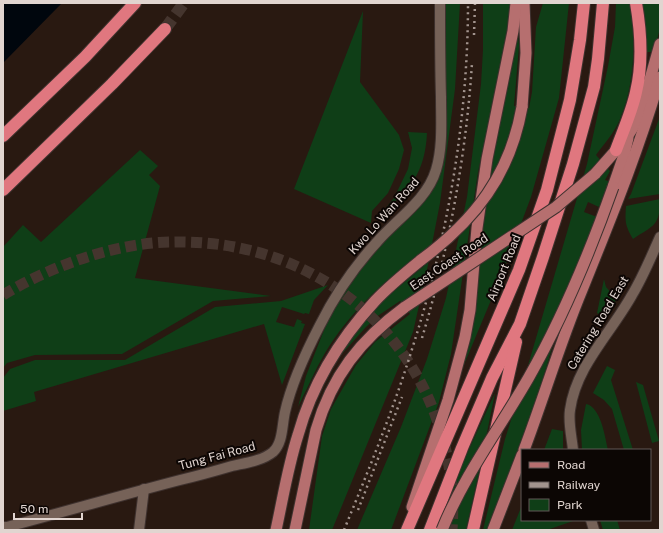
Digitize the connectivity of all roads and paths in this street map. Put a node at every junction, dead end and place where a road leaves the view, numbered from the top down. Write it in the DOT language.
graph roads {
  1 [pos="135,3"];
  2 [pos="440,3"];
  3 [pos="516,3"];
  4 [pos="524,3"];
  5 [pos="584,3"];
  6 [pos="603,3"];
  7 [pos="636,3"];
  8 [pos="165,29"];
  9 [pos="660,44"];
  10 [pos="660,77"];
  11 [pos="629,135"];
  12 [pos="3,136"];
  13 [pos="616,150"];
  14 [pos="3,190"];
  15 [pos="660,237"];
  16 [pos="520,324"];
  17 [pos="281,430"];
  18 [pos="524,449"];
  19 [pos="573,449"];
  20 [pos="521,458"];
  21 [pos="144,489"];
  22 [pos="3,527"];
  23 [pos="276,529"];
  24 [pos="139,530"];
  25 [pos="295,530"];
  26 [pos="404,530"];
  27 [pos="407,530"];
  28 [pos="430,530"];
  29 [pos="442,530"];
  30 [pos="473,530"];
  31 [pos="493,530"];
  1 -- 12 [label="highway"];
  2 -- 17 [label="street, Kwo Lo Wan Road"];
  3 -- 26 [label="main road"];
  4 -- 23 [label="main road, East Coast Road, bridge"];
  5 -- 27 [label="highway, Airport Road"];
  6 -- 16 [label="highway"];
  7 -- 13 [label="highway"];
  8 -- 14 [label="highway"];
  9 -- 11 [label="main road, East Coast Road"];
  10 -- 18 [label="main road"];
  11 -- 13 [label="main road, East Coast Road"];
  11 -- 29 [label="main road, bridge"];
  13 -- 25 [label="main road, East Coast Road, bridge"];
  15 -- 19 [label="street, Catering Road East"];
  16 -- 28 [label="highway"];
  16 -- 30 [label="highway"];
  17 -- 21 [label="street, Tung Fai Road"];
  20 -- 31 [label="main road"];
  21 -- 22 [label="street, Tung Fai Road"];
  21 -- 24 [label="street"];
}
